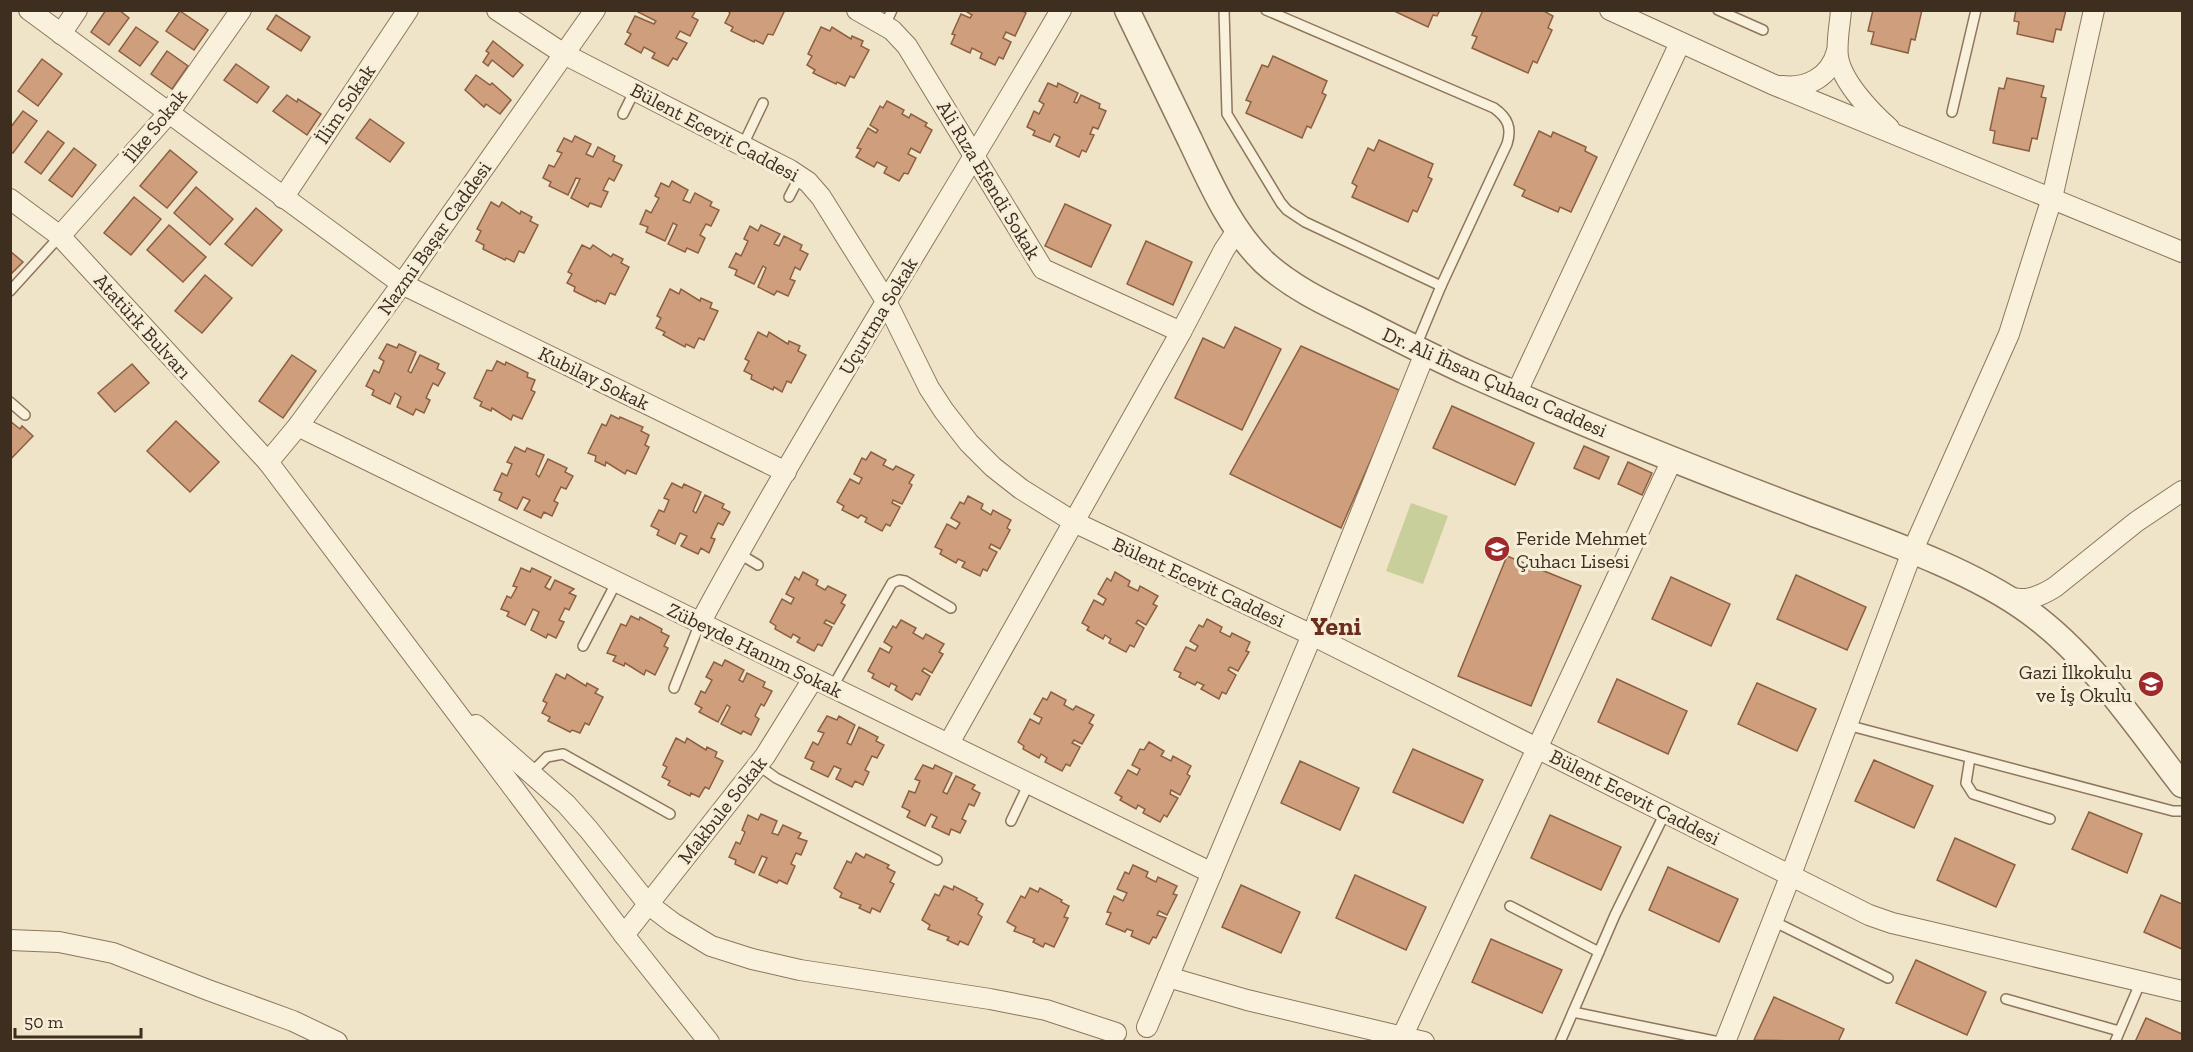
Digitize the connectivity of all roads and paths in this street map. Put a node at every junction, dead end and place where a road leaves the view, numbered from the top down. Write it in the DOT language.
graph roads {
  1 [pos="29,10"];
  2 [pos="77,10"];
  3 [pos="241,10"];
  4 [pos="408,10"];
  5 [pos="497,10"];
  6 [pos="595,10"];
  7 [pos="857,10"];
  8 [pos="1061,10"];
  9 [pos="1127,10"];
  10 [pos="1224,10"];
  11 [pos="1266,10"];
  12 [pos="1610,10"];
  13 [pos="1718,10"];
  14 [pos="1841,10"];
  15 [pos="1976,10"];
  16 [pos="2094,10"];
  17 [pos="888,18"];
  18 [pos="1762,30"];
  19 [pos="61,34"];
  20 [pos="1680,43"];
  21 [pos="1837,51"];
  22 [pos="564,54"];
  23 [pos="1772,84"];
  24 [pos="635,90"];
  25 [pos="763,103"];
  26 [pos="1952,112"];
  27 [pos="168,114"];
  28 [pos="622,114"];
  29 [pos="1905,140"];
  30 [pos="742,145"];
  31 [pos="974,158"];
  32 [pos="800,176"];
  33 [pos="789,197"];
  34 [pos="283,198"];
  35 [pos="2052,198"];
  36 [pos="10,199"];
  37 [pos="1238,230"];
  38 [pos="60,236"];
  39 [pos="2182,252"];
  40 [pos="402,284"];
  41 [pos="1442,286"];
  42 [pos="10,291"];
  43 [pos="886,301"];
  44 [pos="1181,332"];
  45 [pos="1420,351"];
  46 [pos="1516,394"];
  47 [pos="10,402"];
  48 [pos="25,415"];
  49 [pos="298,426"];
  50 [pos="1672,460"];
  51 [pos="268,462"];
  52 [pos="786,472"];
  53 [pos="2182,492"];
  54 [pos="1074,522"];
  55 [pos="1912,552"];
  56 [pos="738,554"];
  57 [pos="758,565"];
  58 [pos="616,583"];
  59 [pos="2055,588"];
  60 [pos="2000,594"];
  61 [pos="951,608"];
  62 [pos="700,624"];
  63 [pos="2051,630"];
  64 [pos="1312,635"];
  65 [pos="583,646"];
  66 [pos="813,679"];
  67 [pos="674,688"];
  68 [pos="832,688"];
  69 [pos="444,698"];
  70 [pos="1847,725"];
  71 [pos="948,743"];
  72 [pos="1539,748"];
  73 [pos="1971,758"];
  74 [pos="758,765"];
  75 [pos="531,773"];
  76 [pos="1029,783"];
  77 [pos="2182,786"];
  78 [pos="2182,811"];
  79 [pos="1665,813"];
  80 [pos="670,814"];
  81 [pos="2050,819"];
  82 [pos="1011,820"];
  83 [pos="938,860"];
  84 [pos="1212,873"];
  85 [pos="1790,877"];
  86 [pos="648,904"];
  87 [pos="1510,906"];
  88 [pos="1773,921"];
  89 [pos="624,936"];
  90 [pos="10,940"];
  91 [pos="1599,952"];
  92 [pos="1168,977"];
  93 [pos="1888,978"];
  94 [pos="2141,981"];
  95 [pos="2182,991"];
  96 [pos="2006,999"];
  97 [pos="1573,1012"];
  98 [pos="1147,1027"];
  99 [pos="2119,1031"];
  100 [pos="1116,1033"];
  101 [pos="1402,1037"];
  102 [pos="338,1041"];
  103 [pos="709,1041"];
  104 [pos="1424,1041"];
  105 [pos="1560,1041"];
  106 [pos="1719,1041"];
  107 [pos="1725,1041"];
  108 [pos="2115,1041"];
  1 -- 19 [label="street, Kubilay Sokak"];
  2 -- 19 [label="street"];
  3 -- 27 [label="street, İlke Sokak"];
  4 -- 34 [label="street, İlim Sokak"];
  5 -- 22 [label="street, Bülent Ecevit Caddesi"];
  6 -- 22 [label="street, Nazmi Başar Caddesi"];
  7 -- 17 [label="street, Ali Rıza Efendi Sokak"];
  8 -- 31 [label="street, Uçurtma Sokak"];
  9 -- 37 [label="street, Dr. Ali İhsan Çuhacı Caddesi"];
  10 -- 41 [label="lane"];
  11 -- 41 [label="lane"];
  12 -- 20 [label="street"];
  13 -- 18 [label="lane"];
  14 -- 21 [label="street"];
  15 -- 26 [label="lane"];
  16 -- 35 [label="street"];
  17 -- 31 [label="street, Ali Rıza Efendi Sokak"];
  19 -- 27 [label="street, Kubilay Sokak"];
  20 -- 23 [label="street"];
  20 -- 46 [label="street"];
  21 -- 23 [label="street"];
  21 -- 29 [label="street"];
  22 -- 24 [label="street, Bülent Ecevit Caddesi"];
  22 -- 40 [label="street, Nazmi Başar Caddesi"];
  23 -- 29 [label="street"];
  24 -- 28 [label="lane"];
  24 -- 30 [label="street, Bülent Ecevit Caddesi"];
  25 -- 30 [label="lane"];
  27 -- 34 [label="street, Kubilay Sokak"];
  27 -- 38 [label="street, İlke Sokak"];
  29 -- 35 [label="street"];
  30 -- 32 [label="street, Bülent Ecevit Caddesi"];
  31 -- 43 [label="street, Uçurtma Sokak"];
  31 -- 44 [label="street, Ali Rıza Efendi Sokak"];
  32 -- 33 [label="lane"];
  32 -- 43 [label="street, Bülent Ecevit Caddesi"];
  34 -- 40 [label="street, Kubilay Sokak"];
  35 -- 39 [label="street"];
  35 -- 55 [label="street"];
  36 -- 38 [label="street, Atatürk Bulvarı"];
  37 -- 44 [label="street"];
  37 -- 45 [label="street, Dr. Ali İhsan Çuhacı Caddesi"];
  38 -- 42 [label="lane"];
  38 -- 51 [label="street, Atatürk Bulvarı"];
  40 -- 49 [label="street, Nazmi Başar Caddesi"];
  40 -- 52 [label="street, Kubilay Sokak"];
  41 -- 45 [label="lane"];
  43 -- 52 [label="street, Uçurtma Sokak"];
  43 -- 54 [label="street, Bülent Ecevit Caddesi"];
  44 -- 54 [label="street"];
  45 -- 46 [label="street, Dr. Ali İhsan Çuhacı Caddesi"];
  45 -- 64 [label="street"];
  46 -- 50 [label="street, Dr. Ali İhsan Çuhacı Caddesi"];
  47 -- 48 [label="lane"];
  49 -- 51 [label="street, Nazmi Başar Caddesi"];
  49 -- 58 [label="street, Zübeyde Hanım Sokak"];
  50 -- 55 [label="street, Dr. Ali İhsan Çuhacı Caddesi"];
  50 -- 72 [label="street"];
  51 -- 69 [label="street, Atatürk Bulvarı"];
  52 -- 56 [label="street, Uçurtma Sokak"];
  53 -- 59 [label="street, Dr. Ali İhsan Çuhacı Caddesi"];
  54 -- 64 [label="street, Bülent Ecevit Caddesi"];
  54 -- 71 [label="street"];
  55 -- 60 [label="street, Dr. Ali İhsan Çuhacı Caddesi"];
  55 -- 70 [label="street"];
  56 -- 57 [label="lane"];
  56 -- 62 [label="street, Uçurtma Sokak"];
  58 -- 62 [label="street, Zübeyde Hanım Sokak"];
  58 -- 65 [label="lane"];
  59 -- 60 [label="street, Dr. Ali İhsan Çuhacı Caddesi"];
  59 -- 63 [label="street"];
  60 -- 63 [label="street, Dr. Ali İhsan Çuhacı Caddesi"];
  61 -- 68 [label="lane"];
  62 -- 66 [label="street, Zübeyde Hanım Sokak"];
  62 -- 67 [label="lane"];
  63 -- 77 [label="street, Dr. Ali İhsan Çuhacı Caddesi"];
  64 -- 72 [label="street, Bülent Ecevit Caddesi"];
  64 -- 84 [label="street"];
  66 -- 68 [label="street, Zübeyde Hanım Sokak"];
  66 -- 74 [label="street, Makbule Sokak"];
  68 -- 71 [label="street, Zübeyde Hanım Sokak"];
  69 -- 75 [label="street"];
  69 -- 89 [label="street"];
  70 -- 73 [label="lane"];
  70 -- 85 [label="street"];
  71 -- 76 [label="street, Zübeyde Hanım Sokak"];
  72 -- 79 [label="street, Bülent Ecevit Caddesi"];
  72 -- 101 [label="street"];
  73 -- 78 [label="lane"];
  73 -- 81 [label="lane"];
  74 -- 83 [label="lane"];
  74 -- 86 [label="street, Makbule Sokak"];
  75 -- 80 [label="lane"];
  75 -- 86 [label="street"];
  76 -- 82 [label="lane"];
  76 -- 84 [label="street, Zübeyde Hanım Sokak"];
  79 -- 85 [label="street, Bülent Ecevit Caddesi"];
  79 -- 91 [label="lane"];
  84 -- 92 [label="street"];
  85 -- 88 [label="street"];
  85 -- 94 [label="street, Bülent Ecevit Caddesi"];
  86 -- 89 [label="street, Makbule Sokak"];
  86 -- 100 [label="street"];
  87 -- 91 [label="lane"];
  88 -- 93 [label="lane"];
  88 -- 107 [label="street"];
  89 -- 103 [label="street"];
  90 -- 102 [label="street"];
  91 -- 97 [label="lane"];
  92 -- 98 [label="street"];
  92 -- 101 [label="street"];
  94 -- 95 [label="street, Bülent Ecevit Caddesi"];
  94 -- 99 [label="lane"];
  96 -- 99 [label="lane"];
  97 -- 105 [label="lane"];
  97 -- 106 [label="lane"];
  99 -- 108 [label="lane"];
  101 -- 104 [label="street"];
}
